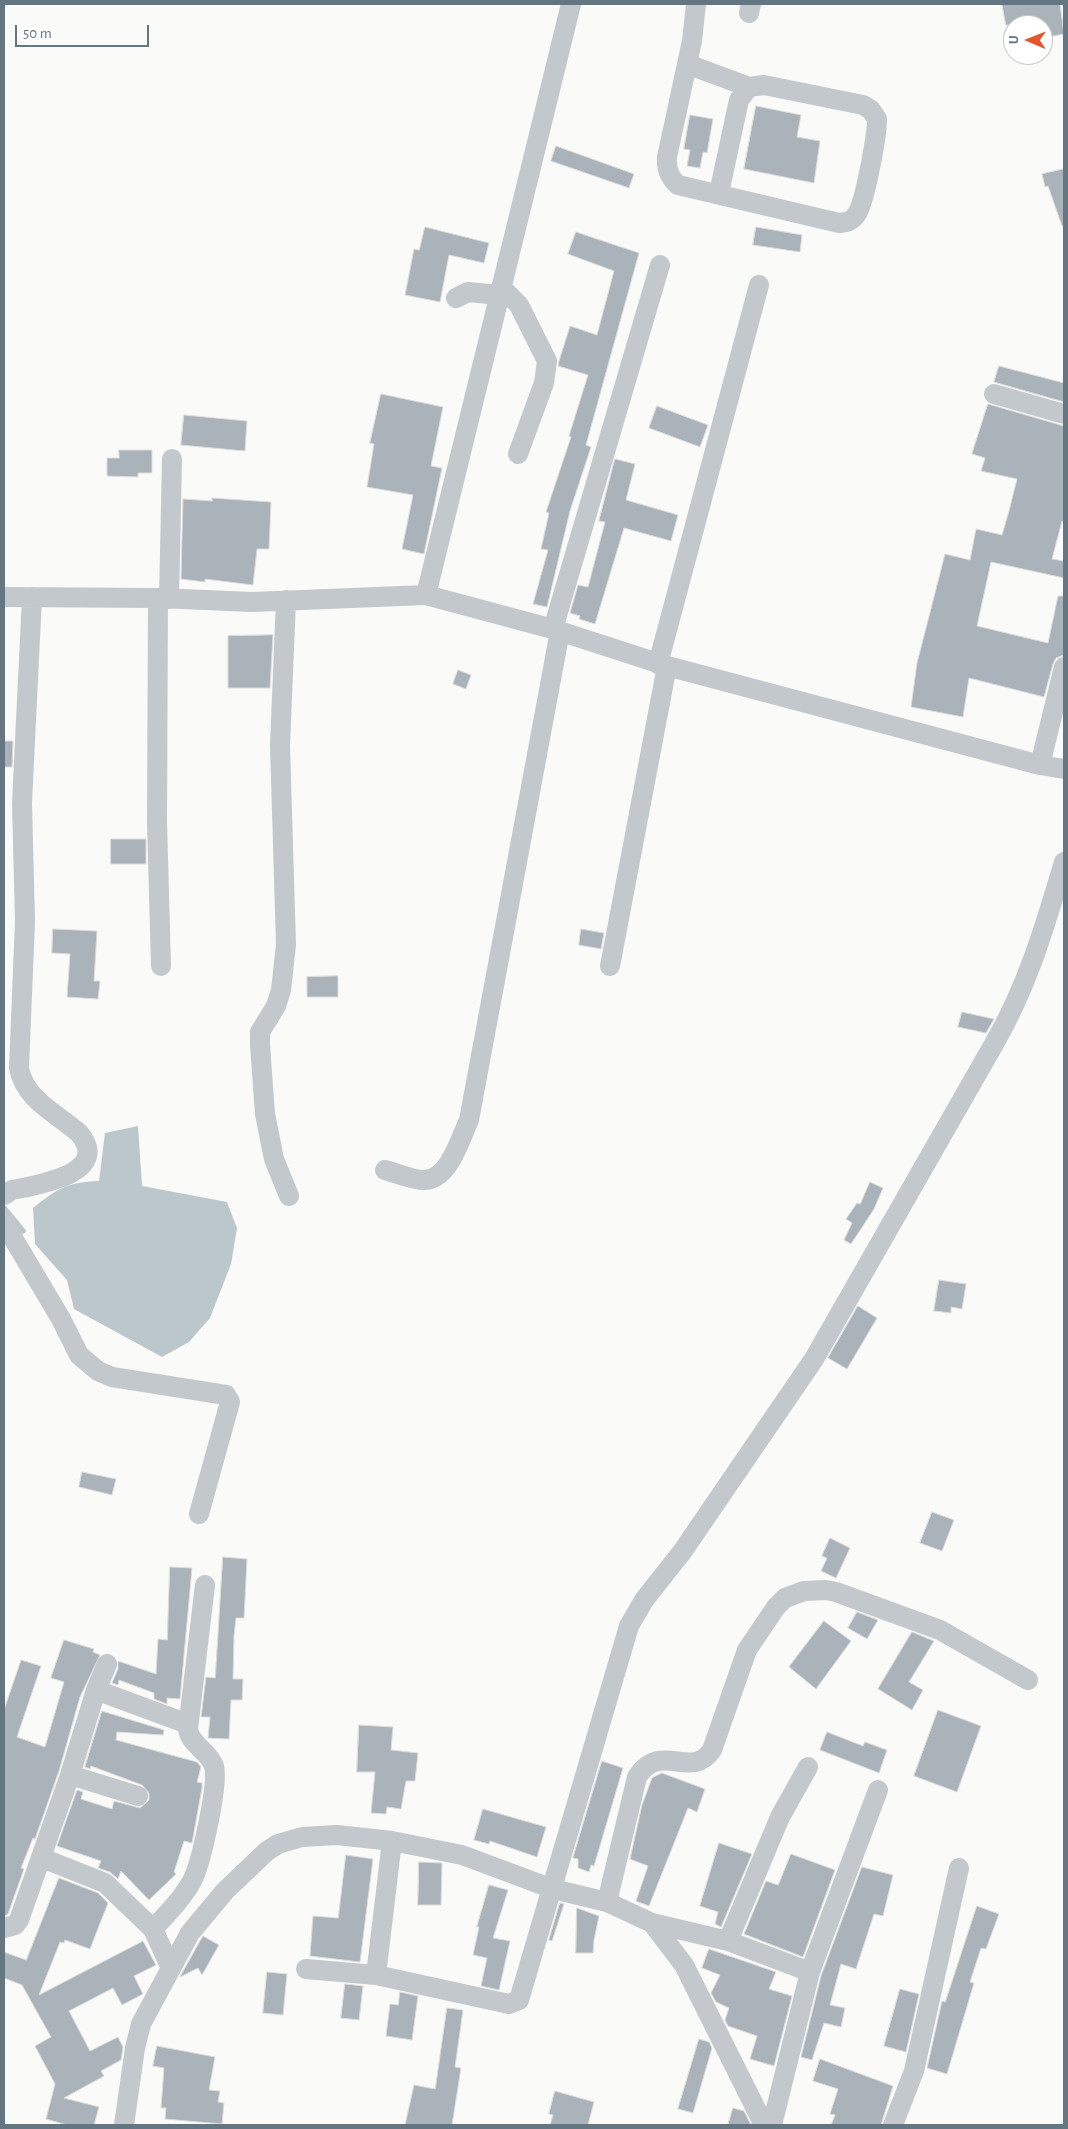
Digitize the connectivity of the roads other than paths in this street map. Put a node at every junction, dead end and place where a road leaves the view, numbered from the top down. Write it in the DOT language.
graph roads {
  1 [pos="571,4"];
  2 [pos="696,4"];
  3 [pos="687,64"];
  4 [pos="748,87"];
  5 [pos="719,193"];
  6 [pos="660,265"];
  7 [pos="759,285"];
  8 [pos="500,291"];
  9 [pos="456,298"];
  10 [pos="994,394"];
  11 [pos="1064,414"];
  12 [pos="518,454"];
  13 [pos="172,459"];
  14 [pos="426,595"];
  15 [pos="4,597"];
  16 [pos="32,597"];
  17 [pos="164,598"];
  18 [pos="286,600"];
  19 [pos="557,630"];
  20 [pos="663,665"];
  21 [pos="1064,667"];
  22 [pos="1040,765"];
  23 [pos="1064,769"];
  24 [pos="1064,862"];
  25 [pos="161,966"];
  26 [pos="610,966"];
  27 [pos="386,1170"];
  28 [pos="4,1195"];
  29 [pos="289,1196"];
  30 [pos="4,1223"];
  31 [pos="199,1514"];
  32 [pos="205,1585"];
  33 [pos="107,1664"];
  34 [pos="1028,1680"];
  35 [pos="96,1690"];
  36 [pos="188,1724"];
  37 [pos="808,1768"];
  38 [pos="70,1775"];
  39 [pos="878,1790"];
  40 [pos="138,1796"];
  41 [pos="392,1841"];
  42 [pos="42,1858"];
  43 [pos="959,1868"];
  44 [pos="553,1889"];
  45 [pos="607,1902"];
  46 [pos="652,1923"];
  47 [pos="4,1928"];
  48 [pos="153,1929"];
  49 [pos="728,1940"];
  50 [pos="170,1966"];
  51 [pos="306,1968"];
  52 [pos="810,1972"];
  53 [pos="376,1975"];
  54 [pos="124,2125"];
  55 [pos="764,2125"];
  56 [pos="772,2125"];
  57 [pos="893,2125"];
  1 -- 8 [label="street"];
  2 -- 3 [label="street"];
  3 -- 4 [label="street"];
  3 -- 5 [label="street"];
  4 -- 5 [label="street"];
  4 -- 5 [label="street"];
  6 -- 19 [label="street"];
  7 -- 20 [label="street"];
  8 -- 9 [label="street"];
  8 -- 12 [label="street"];
  8 -- 14 [label="street"];
  10 -- 11 [label="street"];
  13 -- 17 [label="street"];
  14 -- 18 [label="street"];
  14 -- 19 [label="street"];
  15 -- 16 [label="street"];
  16 -- 17 [label="street"];
  16 -- 28 [label="street"];
  17 -- 18 [label="street"];
  17 -- 25 [label="street"];
  18 -- 29 [label="street"];
  19 -- 20 [label="street"];
  19 -- 27 [label="street"];
  20 -- 22 [label="street"];
  20 -- 26 [label="street"];
  21 -- 22 [label="street"];
  22 -- 23 [label="street"];
  24 -- 44 [label="street"];
  30 -- 31 [label="street"];
  32 -- 36 [label="street"];
  33 -- 35 [label="street"];
  34 -- 45 [label="street"];
  35 -- 36 [label="street"];
  35 -- 38 [label="street"];
  36 -- 48 [label="street"];
  37 -- 49 [label="street"];
  38 -- 40 [label="street"];
  38 -- 42 [label="street"];
  39 -- 52 [label="street"];
  41 -- 44 [label="street"];
  41 -- 50 [label="street"];
  41 -- 53 [label="street"];
  42 -- 47 [label="street"];
  42 -- 48 [label="street"];
  43 -- 57 [label="street"];
  44 -- 45 [label="street"];
  44 -- 53 [label="street"];
  45 -- 46 [label="street"];
  46 -- 49 [label="street"];
  46 -- 55 [label="street"];
  48 -- 50 [label="street"];
  49 -- 52 [label="street"];
  50 -- 54 [label="street"];
  51 -- 53 [label="street"];
  52 -- 56 [label="street"];
}
